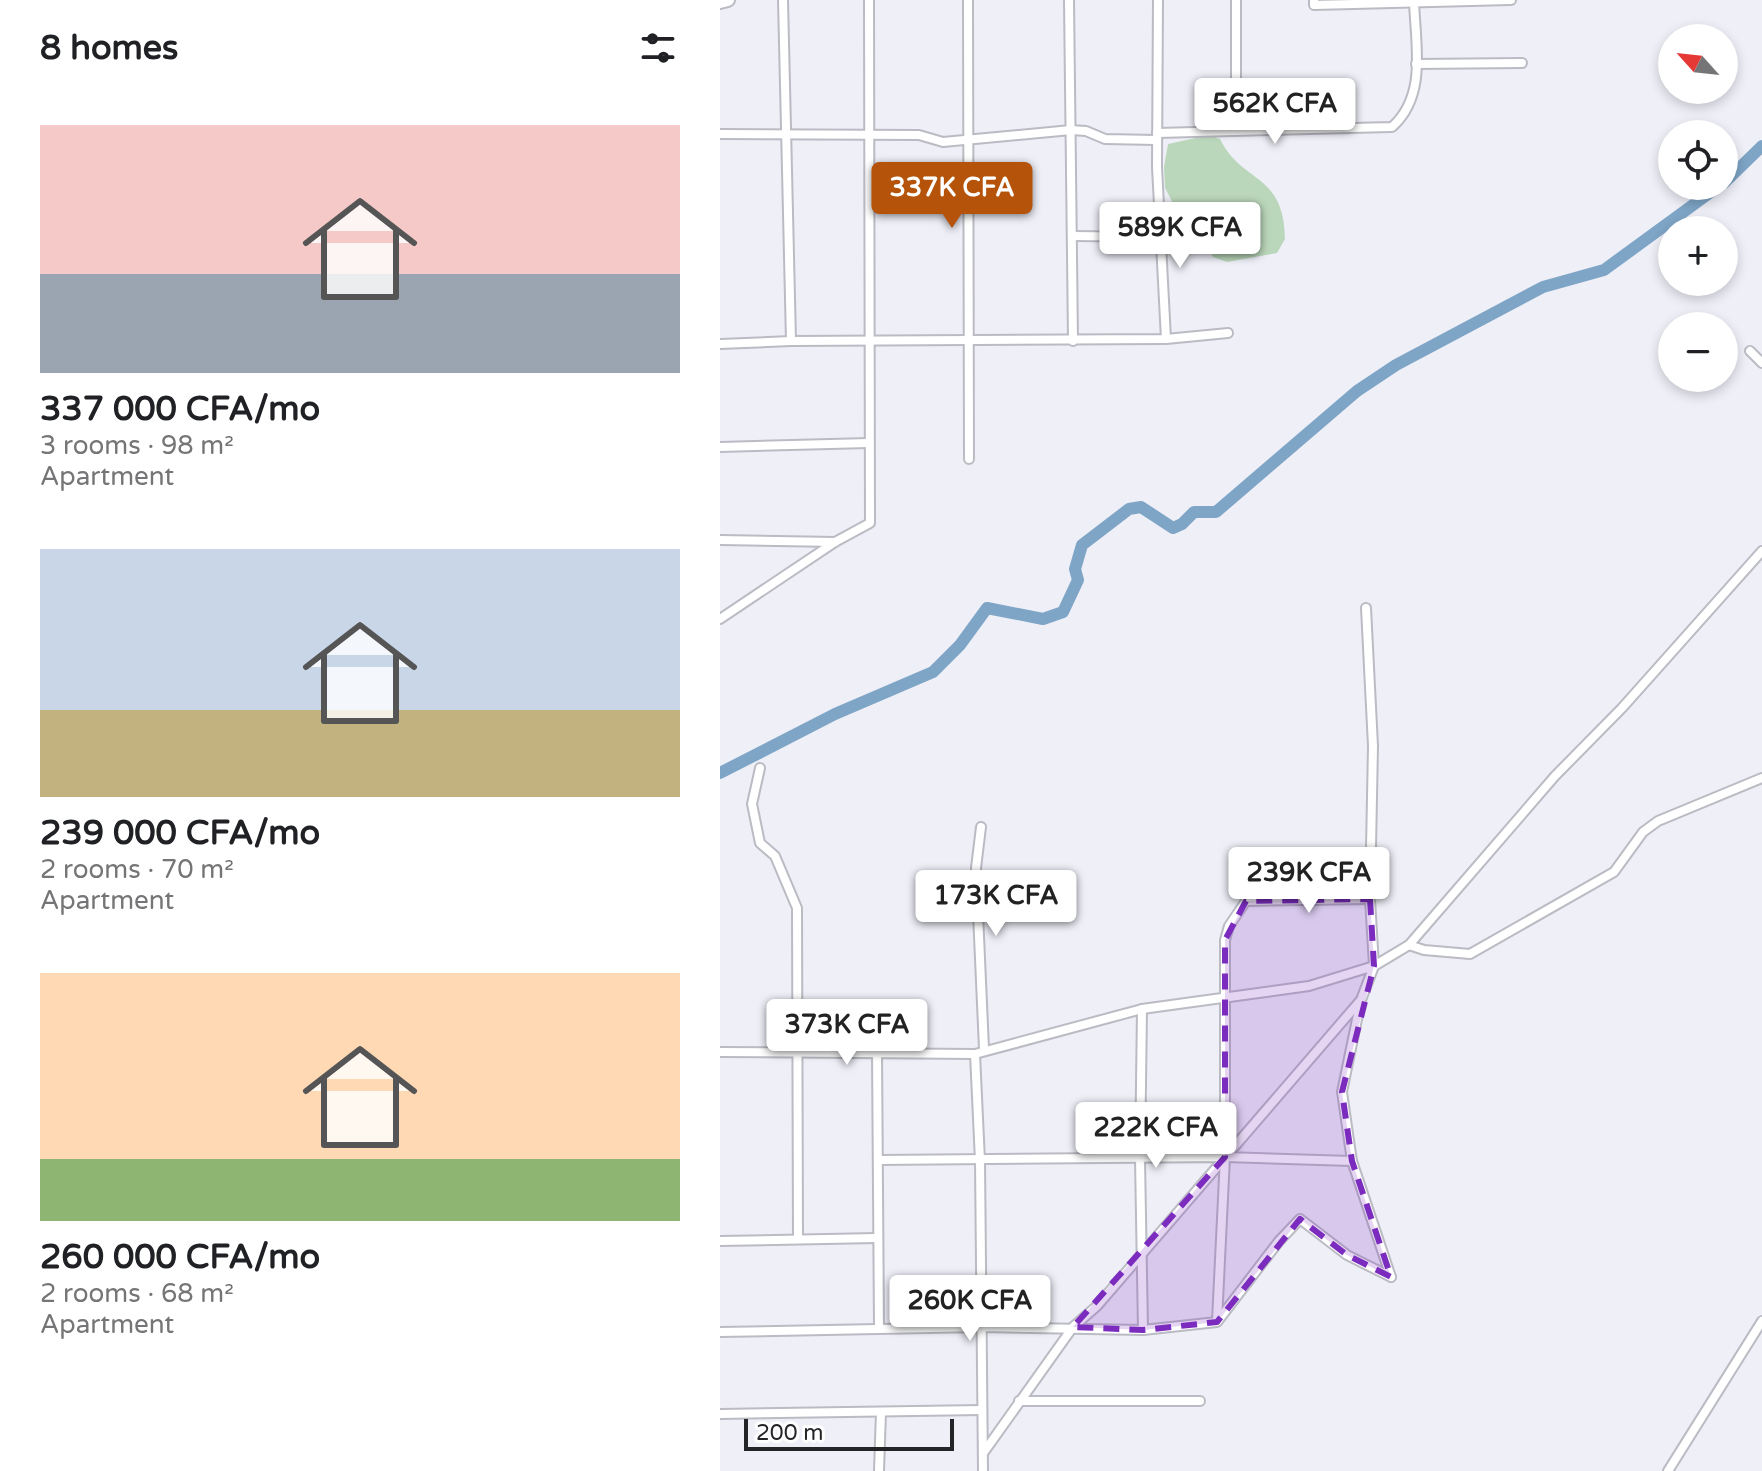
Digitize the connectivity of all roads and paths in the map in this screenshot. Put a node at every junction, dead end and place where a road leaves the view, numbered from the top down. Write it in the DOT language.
graph roads {
  1 [pos="728,0"];
  2 [pos="783,0"];
  3 [pos="869,0"];
  4 [pos="968,0"];
  5 [pos="1069,0"];
  6 [pos="1158,0"];
  7 [pos="1236,0"];
  8 [pos="1314,0"];
  9 [pos="1511,0"];
  10 [pos="1414,1"];
  11 [pos="720,2"];
  12 [pos="1522,63"];
  13 [pos="1416,64"];
  14 [pos="1071,130"];
  15 [pos="1236,131"];
  16 [pos="720,134"];
  17 [pos="870,136"];
  18 [pos="1157,136"];
  19 [pos="784,137"];
  20 [pos="969,139"];
  21 [pos="1072,236"];
  22 [pos="1162,237"];
  23 [pos="1228,333"];
  24 [pos="1166,339"];
  25 [pos="791,341"];
  26 [pos="867,341"];
  27 [pos="1073,341"];
  28 [pos="967,342"];
  29 [pos="720,344"];
  30 [pos="1750,351"];
  31 [pos="1762,363"];
  32 [pos="869,443"];
  33 [pos="720,447"];
  34 [pos="969,459"];
  35 [pos="720,540"];
  36 [pos="835,542"];
  37 [pos="1762,551"];
  38 [pos="1366,608"];
  39 [pos="720,619"];
  40 [pos="760,768"];
  41 [pos="1762,778"];
  42 [pos="981,827"];
  43 [pos="1370,899"];
  44 [pos="1409,945"];
  45 [pos="1374,966"];
  46 [pos="1223,998"];
  47 [pos="1361,1000"];
  48 [pos="1142,1009"];
  49 [pos="984,1049"];
  50 [pos="794,1050"];
  51 [pos="877,1051"];
  52 [pos="720,1052"];
  53 [pos="975,1054"];
  54 [pos="1225,1157"];
  55 [pos="1140,1159"];
  56 [pos="879,1160"];
  57 [pos="980,1161"];
  58 [pos="1352,1161"];
  59 [pos="877,1238"];
  60 [pos="798,1239"];
  61 [pos="720,1241"];
  62 [pos="1143,1251"];
  63 [pos="1762,1321"];
  64 [pos="1217,1322"];
  65 [pos="982,1327"];
  66 [pos="1073,1327"];
  67 [pos="879,1328"];
  68 [pos="1143,1330"];
  69 [pos="720,1332"];
  70 [pos="1019,1401"];
  71 [pos="1200,1401"];
  72 [pos="982,1410"];
  73 [pos="881,1412"];
  74 [pos="720,1414"];
  75 [pos="984,1452"];
  76 [pos="879,1471"];
  77 [pos="983,1471"];
  78 [pos="1668,1471"];
  1 -- 11 [label="main road"];
  2 -- 19 [label="street"];
  3 -- 17 [label="street"];
  4 -- 20 [label="street"];
  5 -- 14 [label="street"];
  6 -- 18 [label="street"];
  7 -- 15 [label="street"];
  8 -- 10 [label="street"];
  9 -- 10 [label="street"];
  10 -- 13 [label="street"];
  12 -- 13 [label="street"];
  13 -- 15 [label="street"];
  14 -- 18 [label="street"];
  14 -- 20 [label="street"];
  14 -- 21 [label="street"];
  15 -- 18 [label="street"];
  16 -- 19 [label="street"];
  17 -- 19 [label="street"];
  17 -- 20 [label="street"];
  17 -- 26 [label="street"];
  18 -- 22 [label="street"];
  19 -- 25 [label="street"];
  20 -- 28 [label="street"];
  21 -- 22 [label="street"];
  21 -- 27 [label="street"];
  22 -- 24 [label="street"];
  23 -- 24 [label="street"];
  24 -- 27 [label="street"];
  25 -- 26 [label="street"];
  25 -- 29 [label="street"];
  26 -- 28 [label="street"];
  26 -- 32 [label="street"];
  27 -- 28 [label="street"];
  28 -- 34 [label="street"];
  30 -- 31 [label="street"];
  32 -- 33 [label="street"];
  32 -- 36 [label="street"];
  35 -- 36 [label="street"];
  36 -- 39 [label="street"];
  37 -- 44 [label="street"];
  38 -- 43 [label="street"];
  40 -- 50 [label="street"];
  41 -- 44 [label="street"];
  42 -- 49 [label="street"];
  43 -- 45 [label="street"];
  43 -- 46 [label="street"];
  44 -- 45 [label="street"];
  45 -- 46 [label="street"];
  45 -- 47 [label="street"];
  46 -- 48 [label="street"];
  46 -- 54 [label="street"];
  47 -- 54 [label="street"];
  47 -- 58 [label="street"];
  48 -- 49 [label="street"];
  48 -- 55 [label="street"];
  49 -- 53 [label="street"];
  50 -- 51 [label="street"];
  50 -- 52 [label="street"];
  50 -- 60 [label="street"];
  51 -- 53 [label="street"];
  51 -- 56 [label="street"];
  53 -- 57 [label="street"];
  54 -- 55 [label="street"];
  54 -- 58 [label="street"];
  54 -- 62 [label="street"];
  54 -- 64 [label="street"];
  55 -- 57 [label="street"];
  55 -- 62 [label="street"];
  56 -- 57 [label="street"];
  56 -- 59 [label="street"];
  57 -- 65 [label="street"];
  58 -- 64 [label="street"];
  59 -- 60 [label="street"];
  59 -- 67 [label="street"];
  60 -- 61 [label="street"];
  62 -- 66 [label="street"];
  62 -- 68 [label="street"];
  63 -- 78 [label="street"];
  64 -- 68 [label="street"];
  65 -- 66 [label="street"];
  65 -- 67 [label="street"];
  65 -- 72 [label="street"];
  66 -- 68 [label="street"];
  66 -- 70 [label="street"];
  67 -- 69 [label="street"];
  70 -- 71 [label="street"];
  70 -- 75 [label="street"];
  72 -- 73 [label="street"];
  72 -- 75 [label="street"];
  73 -- 74 [label="street"];
  73 -- 76 [label="street"];
  75 -- 77 [label="street"];
}
